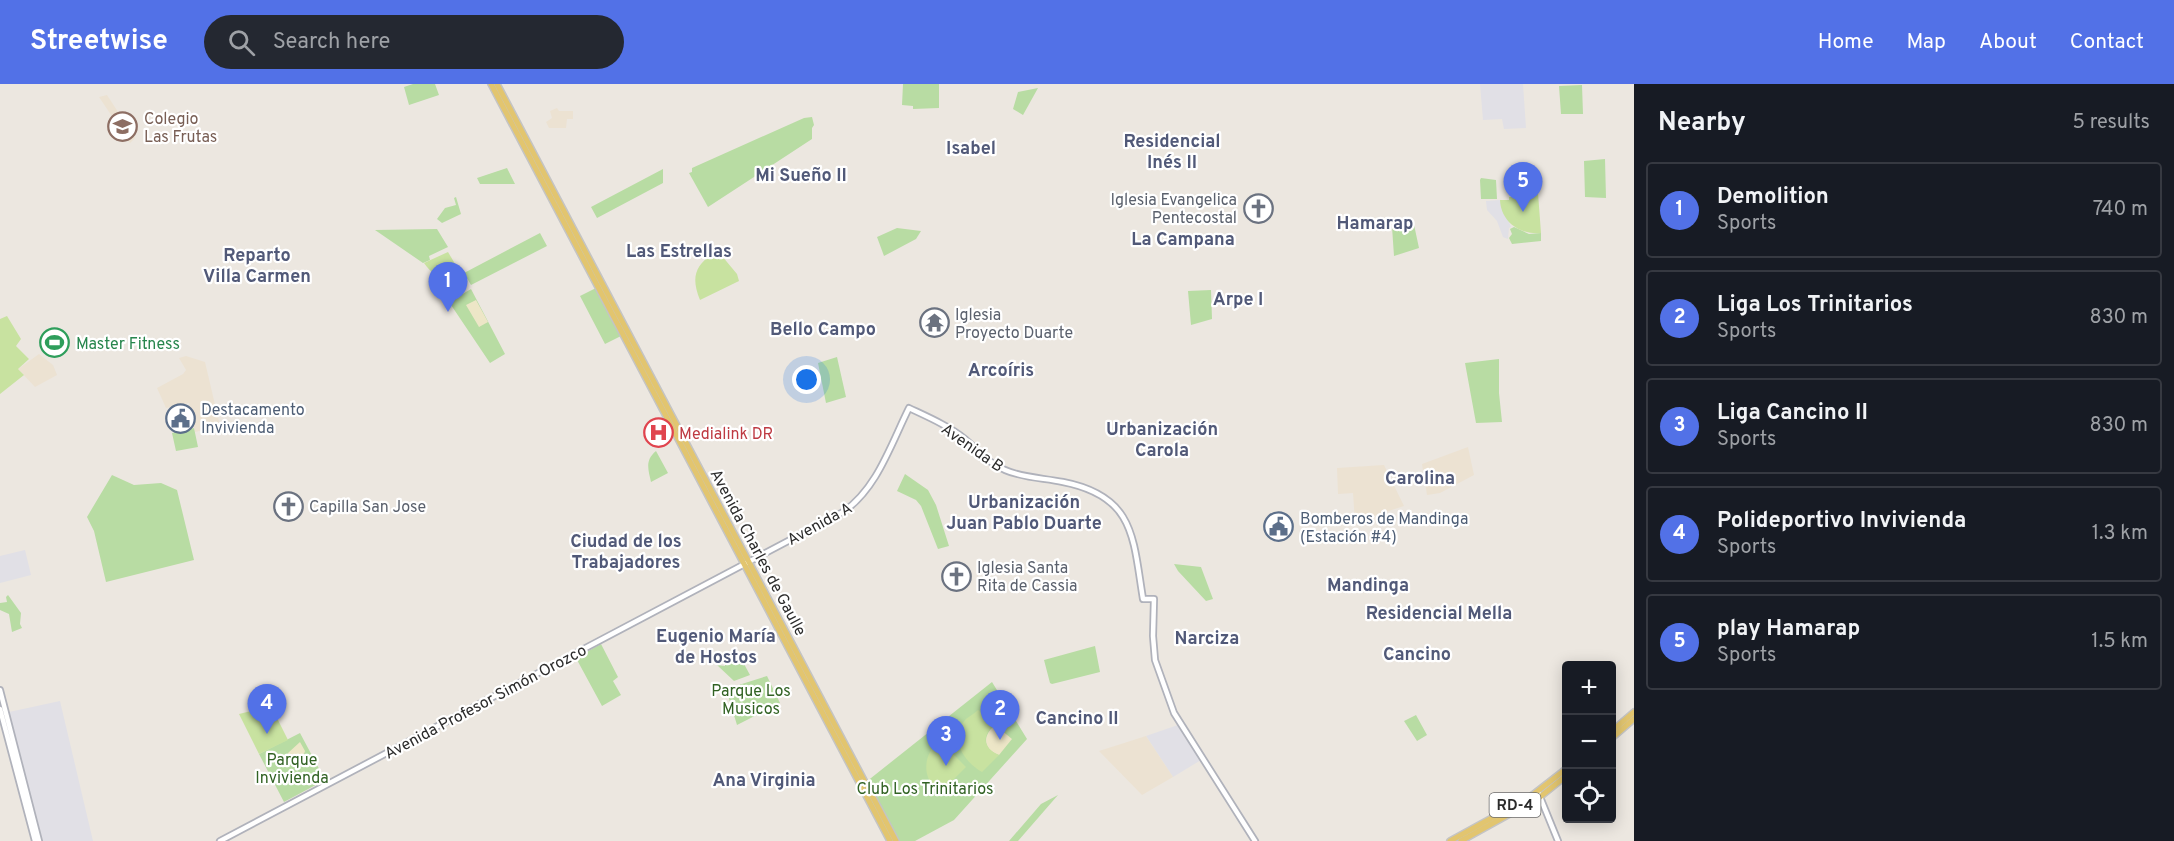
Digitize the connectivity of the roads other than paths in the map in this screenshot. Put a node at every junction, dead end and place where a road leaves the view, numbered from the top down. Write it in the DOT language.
graph roads {
  1 [pos="491,84"];
  2 [pos="497,84"];
  3 [pos="507,109"];
  4 [pos="909,408"];
  5 [pos="747,562"];
  6 [pos="0,690"];
  7 [pos="0,709"];
  8 [pos="1634,712"];
  9 [pos="1634,719"];
  10 [pos="1616,727"];
  11 [pos="1616,734"];
  12 [pos="1562,773"];
  13 [pos="1562,779"];
  14 [pos="1539,794"];
  15 [pos="37,841"];
  16 [pos="220,841"];
  17 [pos="890,841"];
  18 [pos="896,841"];
  19 [pos="1255,841"];
  20 [pos="1450,841"];
  21 [pos="1461,841"];
  22 [pos="1558,841"];
  1 -- 3 [label="main road, Avenida Charles de Gaulle"];
  2 -- 3 [label="main road, Avenida Charles de Gaulle"];
  3 -- 5 [label="main road, Avenida Charles de Gaulle"];
  4 -- 5 [label="main road, Avenida A"];
  4 -- 19 [label="main road, Avenida B"];
  5 -- 16 [label="main road, Avenida Profesor Simón Orozco"];
  5 -- 17 [label="main road, Avenida Charles de Gaulle"];
  5 -- 18 [label="main road, Avenida Charles de Gaulle"];
  6 -- 15 [label="main road"];
  7 -- 15 [label="main road"];
  8 -- 10 [label="main road"];
  9 -- 11 [label="main road"];
  12 -- 14 [label="main road, RD-4"];
  13 -- 14 [label="main road, RD-4"];
  14 -- 20 [label="main road, RD-4"];
  14 -- 21 [label="main road, RD-4"];
  14 -- 22 [label="main road"];
}
